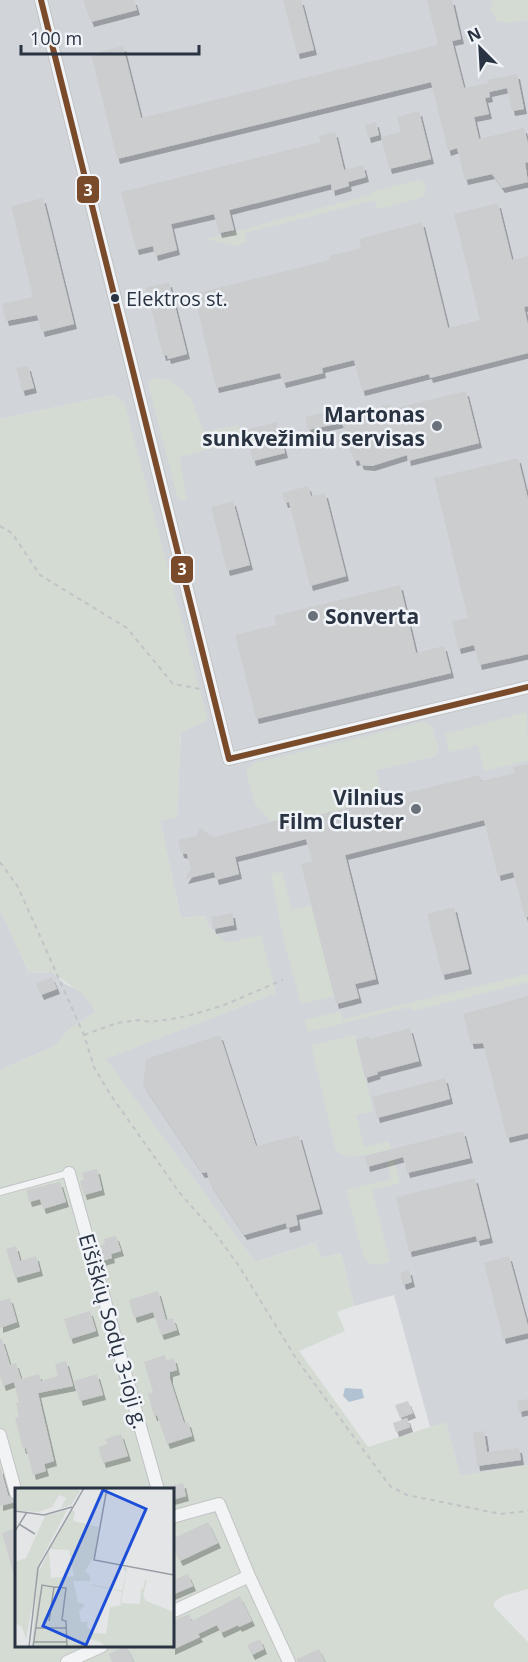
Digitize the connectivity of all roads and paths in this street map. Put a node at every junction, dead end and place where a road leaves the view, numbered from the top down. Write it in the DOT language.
graph roads {
  1 [pos="41,0"];
  2 [pos="0,526"];
  3 [pos="528,687"];
  4 [pos="213,692"];
  5 [pos="0,862"];
  6 [pos="284,980"];
  7 [pos="84,1035"];
  8 [pos="69,1173"];
  9 [pos="0,1192"];
  10 [pos="0,1435"];
  11 [pos="157,1488"];
  12 [pos="15,1489"];
  13 [pos="528,1511"];
  14 [pos="174,1516"];
  15 [pos="249,1576"];
  16 [pos="174,1611"];
  17 [pos="100,1647"];
  18 [pos="67,1662"];
  19 [pos="289,1662"];
  1 -- 4 [label="street"];
  2 -- 4 [label="path"];
  3 -- 4 [label="street"];
  5 -- 7 [label="path"];
  6 -- 7 [label="path"];
  7 -- 13 [label="path"];
  8 -- 9 [label="lane"];
  8 -- 11 [label="street, Eišiškių Sodų 3-ioji g."];
  10 -- 12 [label="street"];
  14 -- 15 [label="street"];
  15 -- 16 [label="street"];
  15 -- 19 [label="street"];
  17 -- 18 [label="street"];
}
